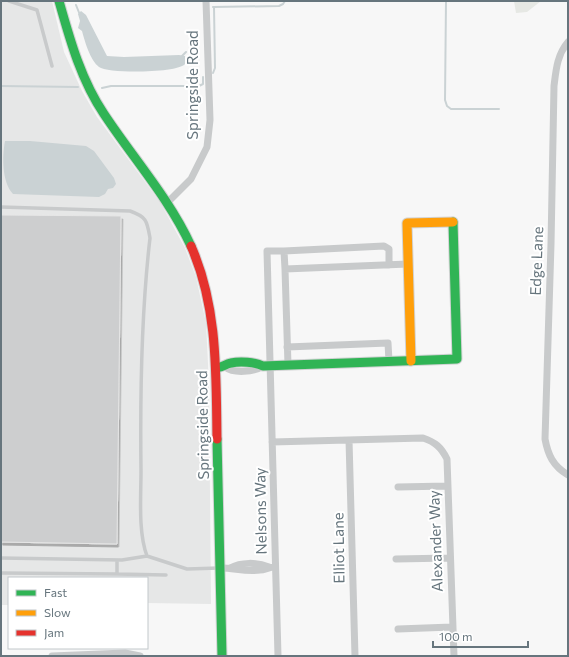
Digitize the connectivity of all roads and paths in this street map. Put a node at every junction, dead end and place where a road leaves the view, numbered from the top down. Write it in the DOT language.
graph roads {
  1 [pos="9,1"];
  2 [pos="59,1"];
  3 [pos="206,1"];
  4 [pos="568,42"];
  5 [pos="52,66"];
  6 [pos="168,202"];
  7 [pos="1,208"];
  8 [pos="284,251"];
  9 [pos="408,264"];
  10 [pos="388,265"];
  11 [pos="285,269"];
  12 [pos="287,347"];
  13 [pos="389,361"];
  14 [pos="411,361"];
  15 [pos="288,365"];
  16 [pos="267,366"];
  17 [pos="220,367"];
  18 [pos="349,440"];
  19 [pos="272,442"];
  20 [pos="568,475"];
  21 [pos="447,486"];
  22 [pos="398,487"];
  23 [pos="147,556"];
  24 [pos="1,558"];
  25 [pos="450,558"];
  26 [pos="396,559"];
  27 [pos="117,560"];
  28 [pos="272,567"];
  29 [pos="220,568"];
  30 [pos="1,573"];
  31 [pos="117,574"];
  32 [pos="166,575"];
  33 [pos="452,627"];
  34 [pos="398,629"];
  35 [pos="52,656"];
  36 [pos="140,656"];
  37 [pos="222,656"];
  38 [pos="278,656"];
  39 [pos="355,656"];
  40 [pos="454,656"];
  1 -- 5 [label="lane"];
  2 -- 6 [label="main road, Springside Road"];
  3 -- 6 [label="street, Springside Road"];
  4 -- 20 [label="street, Edge Lane"];
  6 -- 17 [label="main road, Springside Road"];
  7 -- 23 [label="lane"];
  8 -- 10 [label="street"];
  8 -- 11 [label="street"];
  8 -- 16 [label="street, Nelsons Way"];
  9 -- 10 [label="street"];
  9 -- 14 [label="main road"];
  9 -- 14 [label="main road"];
  10 -- 11 [label="street"];
  11 -- 12 [label="street"];
  12 -- 13 [label="street"];
  12 -- 15 [label="street"];
  13 -- 14 [label="main road"];
  13 -- 15 [label="main road"];
  15 -- 16 [label="main road"];
  16 -- 17 [label="main road"];
  16 -- 19 [label="street, Nelsons Way"];
  17 -- 29 [label="main road, Springside Road"];
  18 -- 19 [label="street"];
  18 -- 21 [label="street, Alexander Way"];
  18 -- 39 [label="street, Elliot Lane"];
  19 -- 28 [label="street, Nelsons Way"];
  21 -- 22 [label="street"];
  21 -- 25 [label="street, Alexander Way"];
  23 -- 27 [label="lane"];
  23 -- 29 [label="lane"];
  24 -- 27 [label="lane"];
  25 -- 26 [label="street"];
  25 -- 33 [label="street, Alexander Way"];
  27 -- 31 [label="lane"];
  28 -- 29 [label="street"];
  28 -- 38 [label="street, Nelsons Way"];
  29 -- 37 [label="main road, Springside Road"];
  30 -- 31 [label="lane"];
  31 -- 32 [label="lane"];
  33 -- 34 [label="street"];
  33 -- 40 [label="street, Alexander Way"];
  35 -- 36 [label="street"];
}
